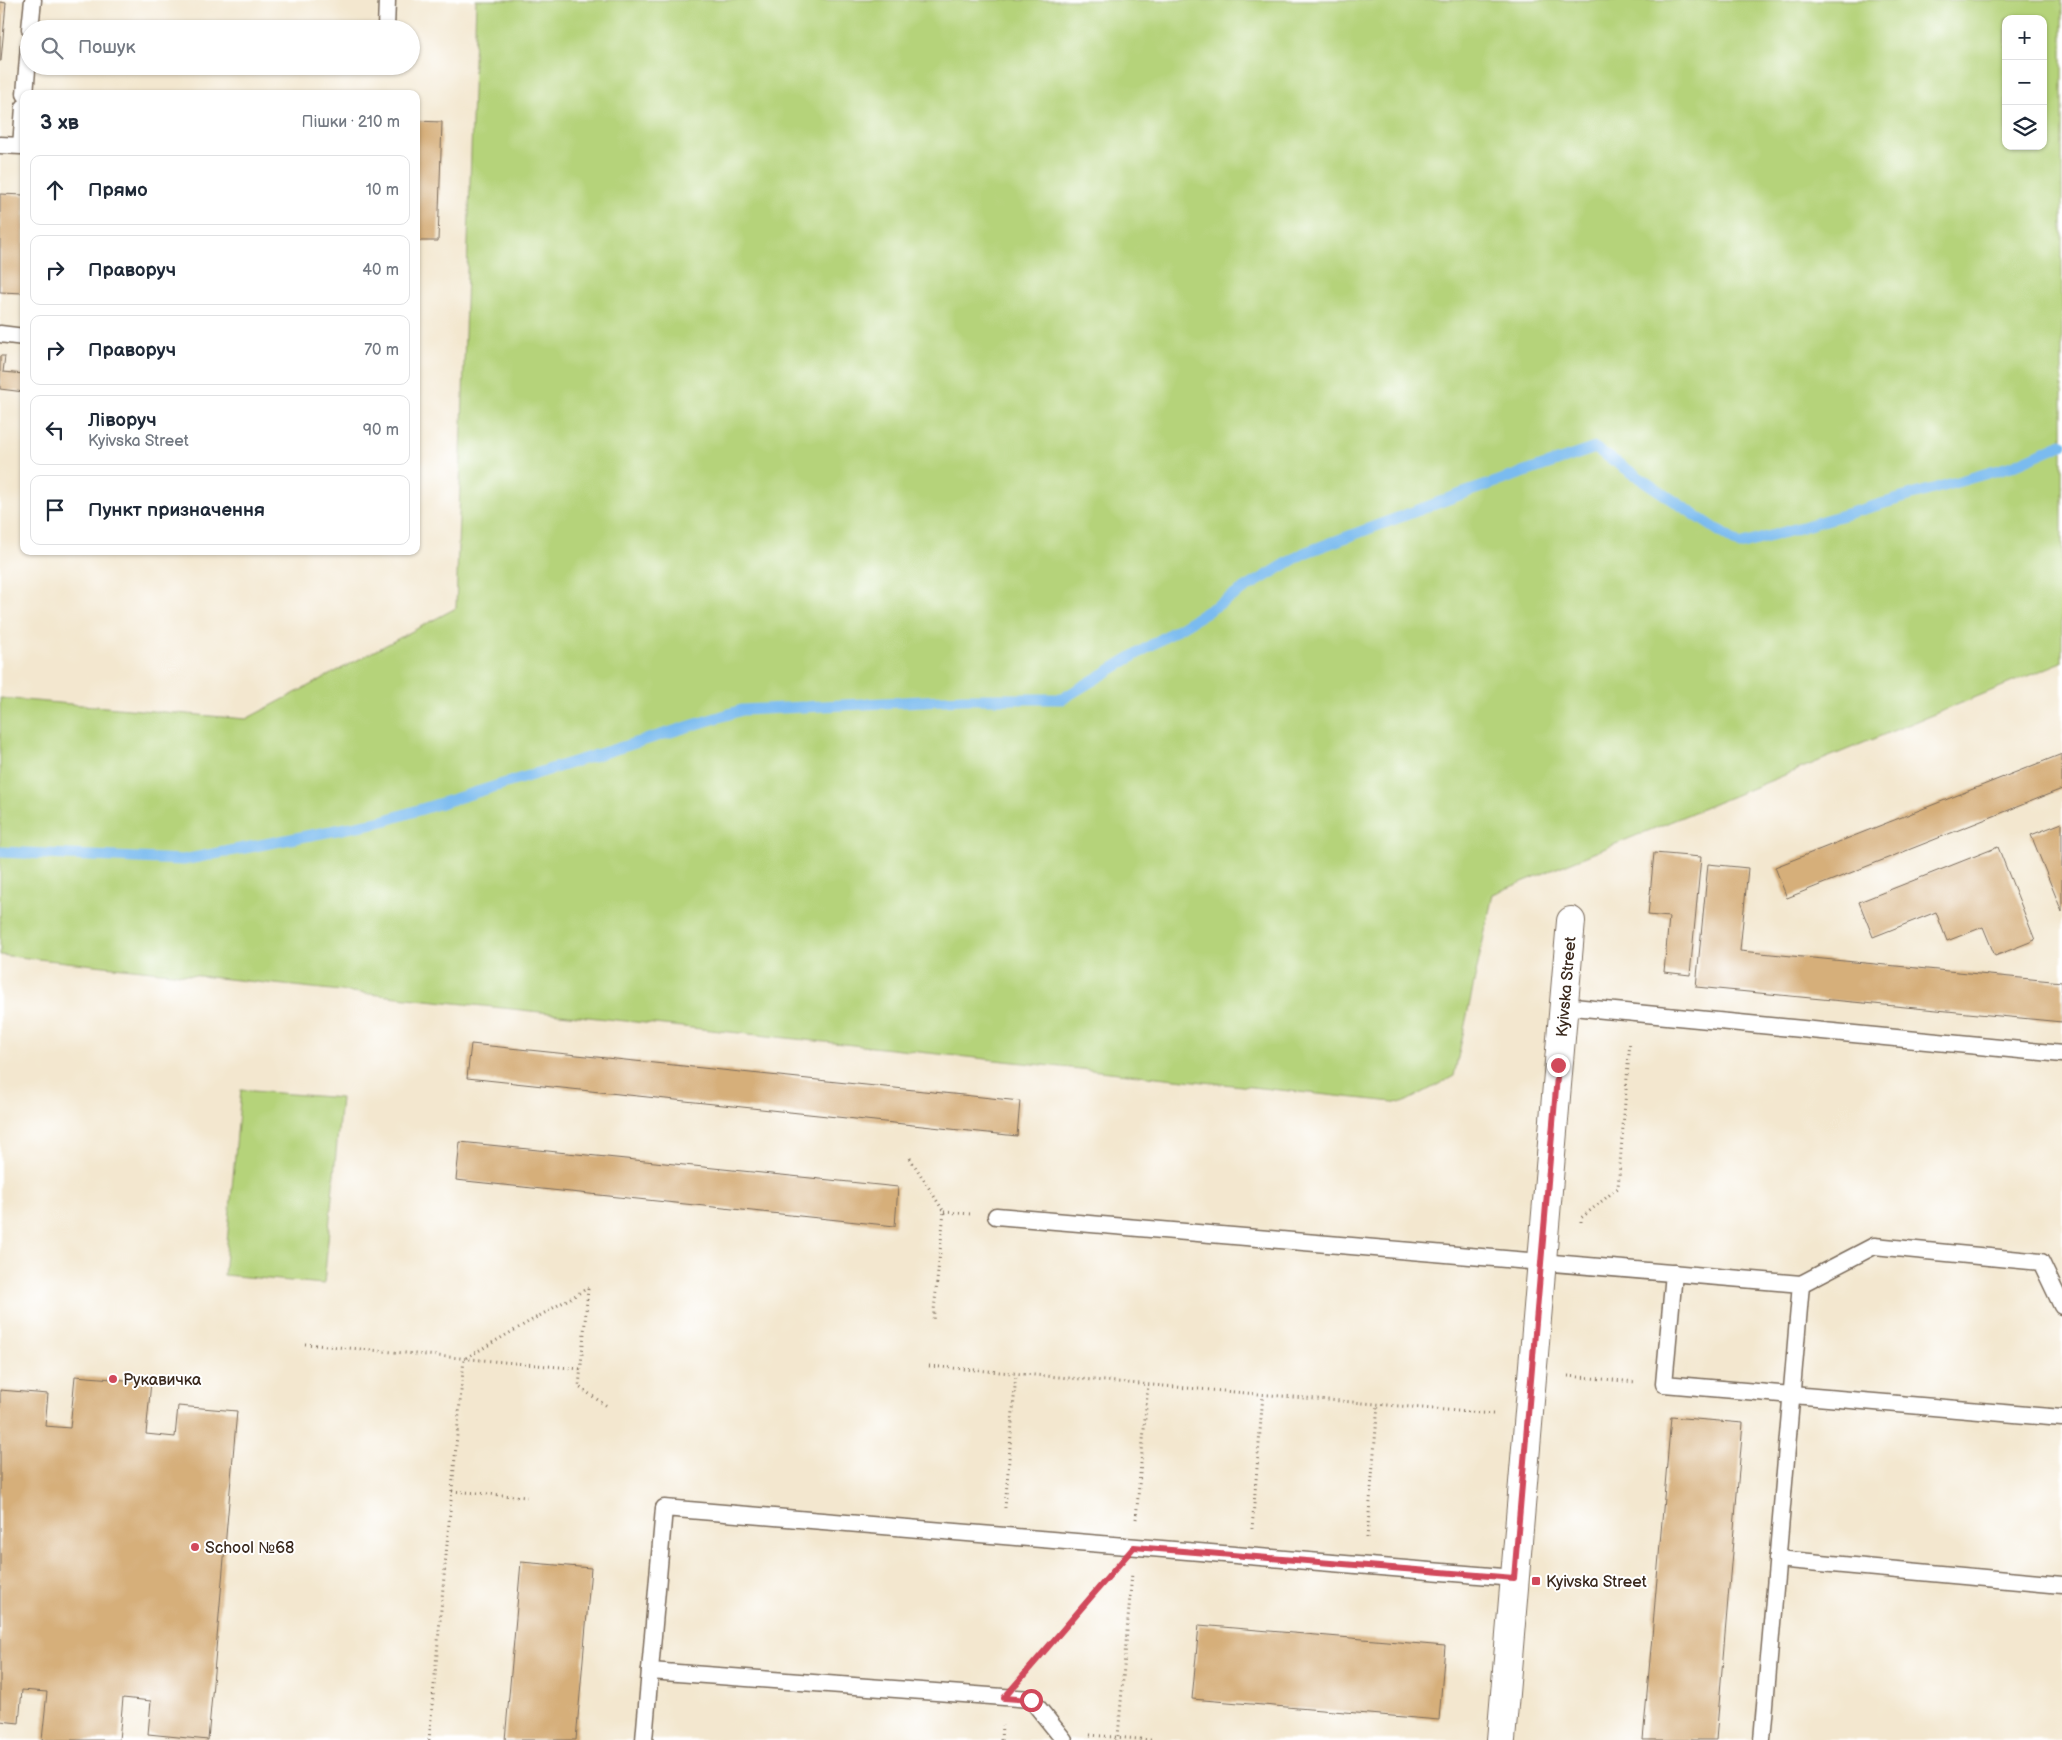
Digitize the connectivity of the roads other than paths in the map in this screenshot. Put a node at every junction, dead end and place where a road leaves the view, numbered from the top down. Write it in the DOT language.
graph roads {
  1 [pos="32,0"];
  2 [pos="387,0"];
  3 [pos="31,20"];
  4 [pos="386,20"];
  5 [pos="27,75"];
  6 [pos="25,90"];
  7 [pos="0,145"];
  8 [pos="20,146"];
  9 [pos="0,334"];
  10 [pos="20,336"];
  11 [pos="1571,921"];
  12 [pos="1563,1006"];
  13 [pos="2062,1054"];
  14 [pos="996,1216"];
  15 [pos="1542,1262"];
  16 [pos="1674,1273"];
  17 [pos="1801,1284"];
  18 [pos="2062,1306"];
  19 [pos="1792,1395"];
  20 [pos="2062,1418"];
  21 [pos="1777,1559"];
  22 [pos="1514,1578"];
  23 [pos="2062,1585"];
  24 [pos="650,1671"];
  25 [pos="1061,1736"];
  26 [pos="644,1740"];
  27 [pos="1501,1740"];
  28 [pos="1762,1740"];
  1 -- 3 [label="lane"];
  2 -- 4 [label="lane"];
  5 -- 6 [label="lane"];
  7 -- 8 [label="lane"];
  9 -- 10 [label="lane"];
  11 -- 12 [label="street, Kyivska Street"];
  12 -- 13 [label="lane"];
  12 -- 15 [label="street, Kyivska Street"];
  14 -- 15 [label="lane"];
  15 -- 16 [label="lane"];
  15 -- 22 [label="street, Kyivska Street"];
  16 -- 17 [label="lane"];
  16 -- 19 [label="lane"];
  17 -- 18 [label="lane"];
  17 -- 19 [label="lane"];
  19 -- 20 [label="lane"];
  19 -- 21 [label="lane"];
  21 -- 23 [label="lane"];
  21 -- 28 [label="lane"];
  22 -- 24 [label="lane"];
  22 -- 27 [label="street, Kyivska Street"];
  24 -- 25 [label="lane"];
  24 -- 26 [label="lane"];
}
